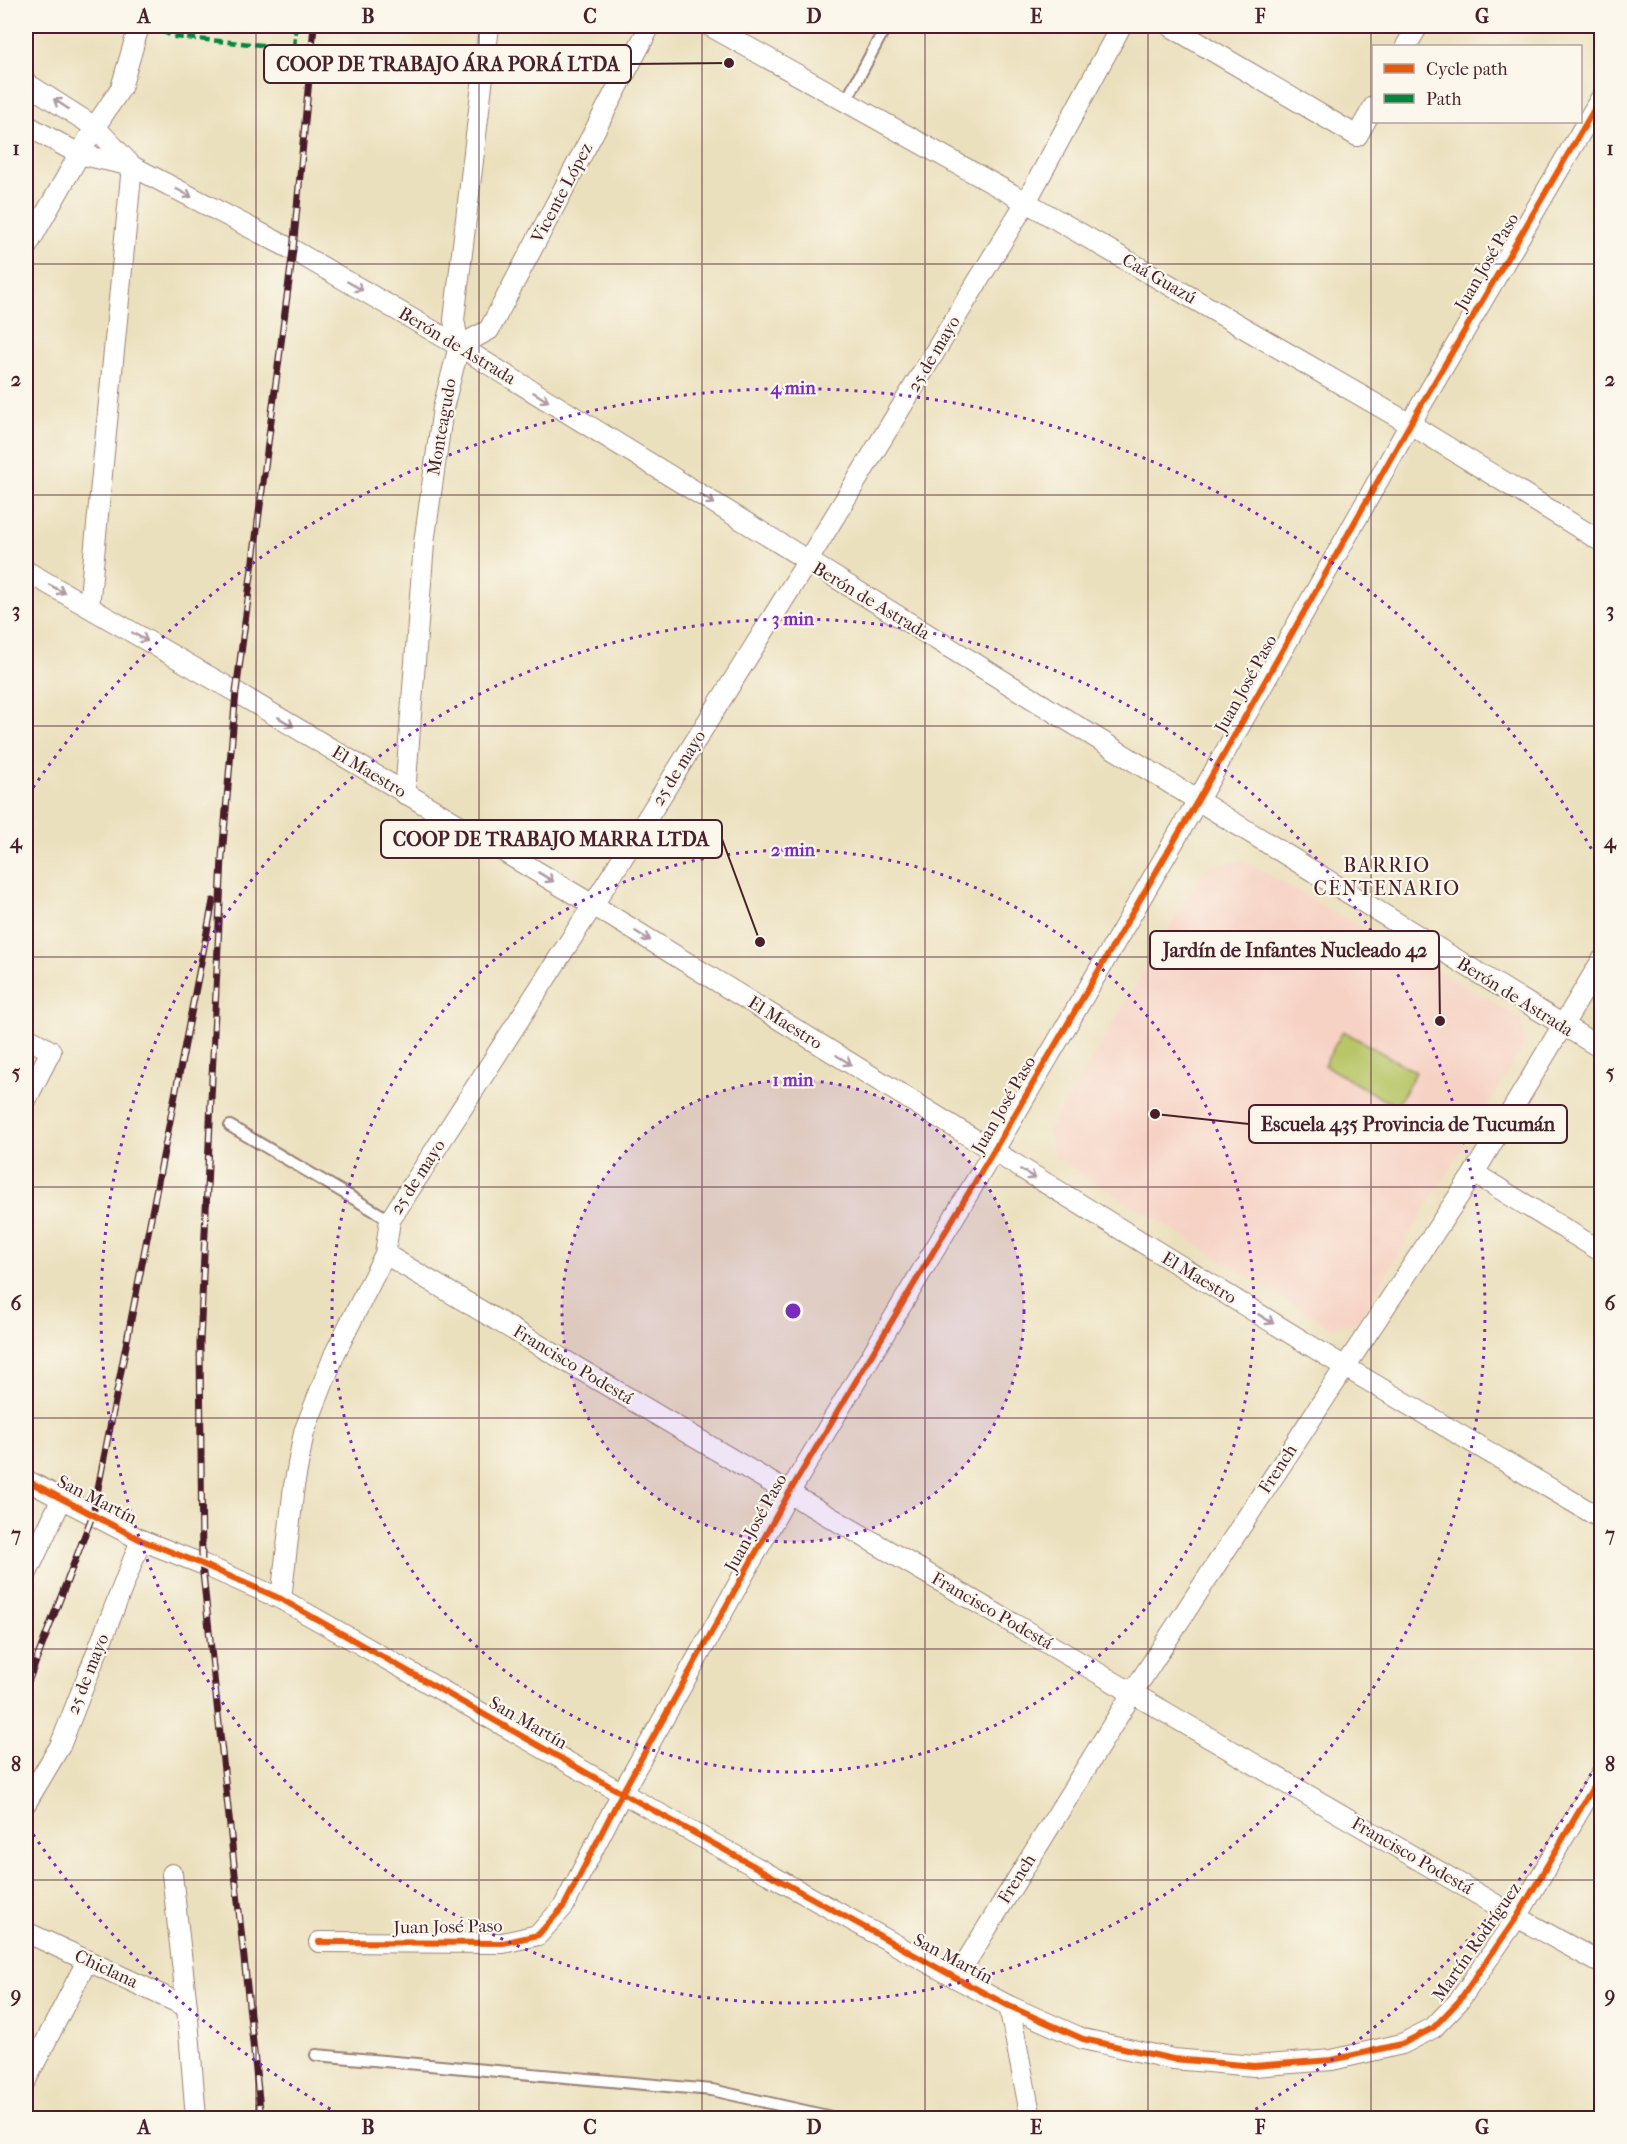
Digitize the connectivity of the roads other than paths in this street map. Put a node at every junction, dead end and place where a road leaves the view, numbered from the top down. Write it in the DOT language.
graph roads {
  1 [pos="139,26"];
  2 [pos="489,26"];
  3 [pos="650,26"];
  4 [pos="710,26"];
  5 [pos="886,26"];
  6 [pos="1121,26"];
  7 [pos="1170,26"];
  8 [pos="1418,26"];
  9 [pos="1407,45"];
  10 [pos="26,83"];
  11 [pos="1602,96"];
  12 [pos="846,101"];
  13 [pos="1372,110"];
  14 [pos="26,125"];
  15 [pos="94,127"];
  16 [pos="79,154"];
  17 [pos="132,166"];
  18 [pos="1026,202"];
  19 [pos="26,248"];
  20 [pos="459,346"];
  21 [pos="1410,424"];
  22 [pos="1602,542"];
  23 [pos="807,562"];
  24 [pos="26,571"];
  25 [pos="90,607"];
  26 [pos="405,794"];
  27 [pos="1198,800"];
  28 [pos="593,905"];
  29 [pos="1602,960"];
  30 [pos="1563,1026"];
  31 [pos="26,1036"];
  32 [pos="1602,1049"];
  33 [pos="26,1100"];
  34 [pos="230,1126"];
  35 [pos="993,1152"];
  36 [pos="1474,1173"];
  37 [pos="390,1220"];
  38 [pos="1602,1252"];
  39 [pos="385,1254"];
  40 [pos="1345,1366"];
  41 [pos="26,1480"];
  42 [pos="789,1493"];
  43 [pos="62,1498"];
  44 [pos="1602,1520"];
  45 [pos="141,1540"];
  46 [pos="26,1575"];
  47 [pos="281,1599"];
  48 [pos="1133,1692"];
  49 [pos="1602,1772"];
  50 [pos="622,1793"];
  51 [pos="26,1803"];
  52 [pos="172,1874"];
  53 [pos="1517,1917"];
  54 [pos="26,1932"];
  55 [pos="319,1942"];
  56 [pos="87,1961"];
  57 [pos="1602,1964"];
  58 [pos="956,1978"];
  59 [pos="1010,2006"];
  60 [pos="187,2007"];
  61 [pos="316,2055"];
  62 [pos="26,2080"];
  63 [pos="196,2118"];
  64 [pos="836,2118"];
  65 [pos="1031,2118"];
  1 -- 15 [label="street"];
  2 -- 20 [label="street, Monteagudo"];
  3 -- 20 [label="street, Vicente López"];
  4 -- 12 [label="street, Caá Guazú"];
  5 -- 12 [label="lane"];
  6 -- 18 [label="street, 25 de mayo"];
  7 -- 13 [label="street"];
  8 -- 9 [label="street"];
  15 -- 10 [label="street, one-way"];
  11 -- 21 [label="street, Juan José Paso"];
  12 -- 18 [label="street, Caá Guazú"];
  14 -- 16 [label="street"];
  15 -- 16 [label="street"];
  15 -- 17 [label="street"];
  16 -- 17 [label="street"];
  16 -- 19 [label="street"];
  17 -- 20 [label="street, Berón de Astrada, one-way"];
  17 -- 25 [label="street"];
  18 -- 21 [label="street, Caá Guazú"];
  18 -- 23 [label="street, 25 de mayo"];
  20 -- 23 [label="street, Berón de Astrada, one-way"];
  20 -- 26 [label="street, Monteagudo"];
  21 -- 22 [label="street, Caá Guazú"];
  21 -- 27 [label="street, Juan José Paso"];
  23 -- 27 [label="street, Berón de Astrada"];
  23 -- 28 [label="street, 25 de mayo"];
  24 -- 25 [label="street, El Maestro, one-way"];
  25 -- 26 [label="street, El Maestro, one-way"];
  26 -- 28 [label="street, El Maestro, one-way"];
  27 -- 30 [label="street, Berón de Astrada"];
  27 -- 35 [label="street, Juan José Paso"];
  28 -- 35 [label="street, El Maestro, one-way"];
  28 -- 37 [label="street, 25 de mayo"];
  29 -- 30 [label="street, French"];
  30 -- 32 [label="street, Berón de Astrada"];
  30 -- 36 [label="street, French"];
  31 -- 33 [label="street"];
  34 -- 37 [label="lane"];
  35 -- 40 [label="street, El Maestro, one-way"];
  35 -- 42 [label="street, Juan José Paso"];
  36 -- 38 [label="street"];
  36 -- 40 [label="street, French"];
  37 -- 39 [label="street, 25 de mayo"];
  39 -- 42 [label="street, Francisco Podestá"];
  39 -- 47 [label="street, 25 de mayo"];
  40 -- 44 [label="street, El Maestro"];
  40 -- 48 [label="street, French"];
  41 -- 43 [label="street, San Martín"];
  42 -- 48 [label="street, Francisco Podestá"];
  42 -- 50 [label="street, Juan José Paso"];
  43 -- 45 [label="street, San Martín"];
  43 -- 46 [label="street"];
  45 -- 47 [label="street, San Martín"];
  45 -- 51 [label="street, 25 de mayo"];
  47 -- 50 [label="street, San Martín"];
  48 -- 53 [label="street, Francisco Podestá"];
  48 -- 58 [label="street, French"];
  49 -- 53 [label="street, Martín Rodríguez"];
  50 -- 55 [label="street, Juan José Paso"];
  50 -- 58 [label="street, San Martín"];
  52 -- 60 [label="street"];
  53 -- 57 [label="street, Francisco Podestá"];
  53 -- 59 [label="street, Martín Rodríguez"];
  54 -- 56 [label="street, Chiclana"];
  56 -- 60 [label="street, Chiclana"];
  56 -- 62 [label="street"];
  58 -- 59 [label="street, San Martín"];
  59 -- 65 [label="street"];
  60 -- 63 [label="street"];
  61 -- 64 [label="lane"];
}
